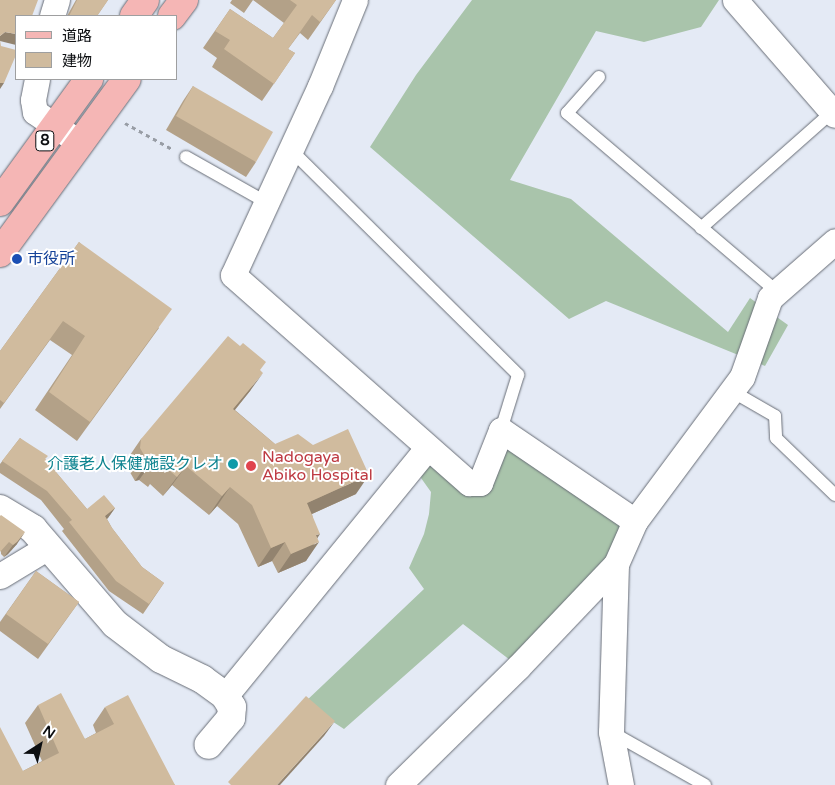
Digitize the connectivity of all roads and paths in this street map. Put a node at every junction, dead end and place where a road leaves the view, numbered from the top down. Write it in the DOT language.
graph roads {
  1 [pos="56,0"];
  2 [pos="145,0"];
  3 [pos="184,0"];
  4 [pos="355,0"];
  5 [pos="735,0"];
  6 [pos="52,15"];
  7 [pos="135,15"];
  8 [pos="173,15"];
  9 [pos="599,77"];
  10 [pos="37,80"];
  11 [pos="88,80"];
  12 [pos="126,80"];
  13 [pos="834,113"];
  14 [pos="123,121"];
  15 [pos="56,126"];
  16 [pos="80,143"];
  17 [pos="290,149"];
  18 [pos="186,157"];
  19 [pos="0,202"];
  20 [pos="266,202"];
  21 [pos="701,228"];
  22 [pos="835,241"];
  23 [pos="0,253"];
  24 [pos="777,292"];
  25 [pos="730,390"];
  26 [pos="501,430"];
  27 [pos="427,448"];
  28 [pos="835,495"];
  29 [pos="0,509"];
  30 [pos="635,520"];
  31 [pos="48,547"];
  32 [pos="616,564"];
  33 [pos="0,576"];
  34 [pos="224,696"];
  35 [pos="611,732"];
  36 [pos="208,745"];
  37 [pos="398,785"];
  38 [pos="621,785"];
  39 [pos="705,785"];
  1 -- 6 [label="street"];
  2 -- 7 [label="main road"];
  3 -- 8 [label="main road"];
  4 -- 17 [label="street"];
  5 -- 13 [label="street"];
  9 -- 21 [label="lane"];
  10 -- 15 [label="street"];
  11 -- 15 [label="main road, 8"];
  12 -- 16 [label="main road, 8"];
  13 -- 21 [label="lane"];
  14 -- 18 [label="path"];
  15 -- 16 [label="street"];
  15 -- 19 [label="main road, 8"];
  16 -- 23 [label="main road, 8"];
  17 -- 20 [label="street"];
  17 -- 26 [label="lane"];
  18 -- 20 [label="lane"];
  20 -- 27 [label="street"];
  21 -- 24 [label="lane"];
  22 -- 24 [label="street"];
  24 -- 25 [label="street"];
  25 -- 28 [label="lane"];
  25 -- 30 [label="street"];
  26 -- 27 [label="street"];
  26 -- 30 [label="street"];
  27 -- 34 [label="street"];
  29 -- 31 [label="street"];
  30 -- 32 [label="street"];
  31 -- 33 [label="street"];
  31 -- 34 [label="street"];
  32 -- 35 [label="street"];
  32 -- 37 [label="street"];
  34 -- 36 [label="street"];
  35 -- 38 [label="street"];
  35 -- 39 [label="lane"];
}
